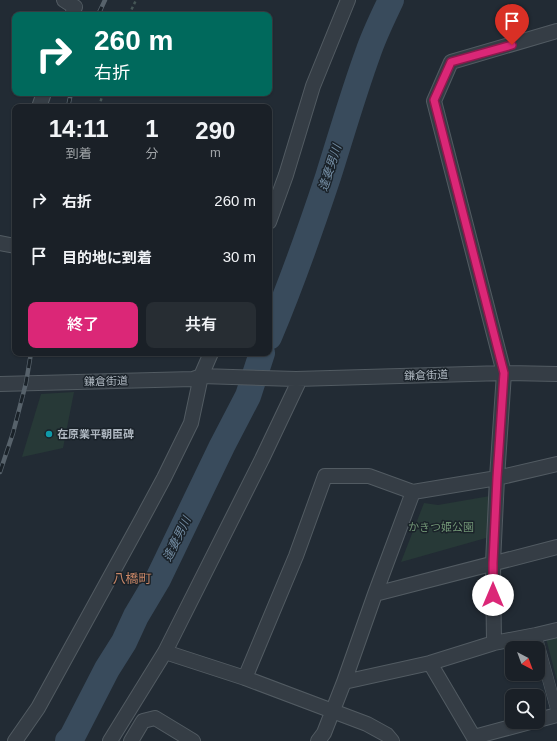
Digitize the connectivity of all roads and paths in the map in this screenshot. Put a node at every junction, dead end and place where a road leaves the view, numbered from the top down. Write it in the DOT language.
graph roads {
  1 [pos="64,0"];
  2 [pos="136,0"];
  3 [pos="348,0"];
  4 [pos="73,12"];
  5 [pos="130,12"];
  6 [pos="557,31"];
  7 [pos="272,214"];
  8 [pos="0,243"];
  9 [pos="12,245"];
  10 [pos="210,356"];
  11 [pos="504,373"];
  12 [pos="557,374"];
  13 [pos="206,376"];
  14 [pos="298,379"];
  15 [pos="0,384"];
  16 [pos="557,464"];
  17 [pos="497,478"];
  18 [pos="412,492"];
  19 [pos="557,547"];
  20 [pos="493,563"];
  21 [pos="375,594"];
  22 [pos="557,630"];
  23 [pos="536,635"];
  24 [pos="494,643"];
  25 [pos="165,652"];
  26 [pos="430,663"];
  27 [pos="245,678"];
  28 [pos="344,682"];
  29 [pos="332,712"];
  30 [pos="557,713"];
  31 [pos="545,717"];
  32 [pos="507,729"];
  33 [pos="475,739"];
  34 [pos="15,741"];
  35 [pos="110,741"];
  36 [pos="131,741"];
  37 [pos="193,741"];
  38 [pos="318,741"];
  39 [pos="392,741"];
  1 -- 4 [label="street"];
  2 -- 5 [label="path"];
  3 -- 7 [label="street"];
  6 -- 11 [label="street"];
  8 -- 9 [label="street"];
  10 -- 13 [label="street"];
  11 -- 12 [label="street, 鎌倉街道"];
  11 -- 14 [label="street, 鎌倉街道"];
  11 -- 17 [label="street"];
  13 -- 14 [label="street, 鎌倉街道"];
  13 -- 15 [label="street, 鎌倉街道"];
  13 -- 34 [label="street"];
  14 -- 25 [label="street"];
  16 -- 17 [label="street"];
  17 -- 18 [label="street"];
  17 -- 20 [label="street"];
  18 -- 21 [label="street"];
  18 -- 27 [label="street"];
  19 -- 20 [label="street"];
  20 -- 21 [label="street"];
  20 -- 24 [label="street"];
  21 -- 28 [label="street"];
  22 -- 23 [label="street"];
  23 -- 24 [label="street"];
  23 -- 30 [label="street"];
  24 -- 26 [label="street"];
  25 -- 27 [label="street"];
  25 -- 35 [label="street"];
  26 -- 28 [label="street"];
  26 -- 33 [label="street"];
  27 -- 29 [label="street"];
  28 -- 29 [label="street"];
  29 -- 38 [label="street"];
  29 -- 39 [label="street"];
  30 -- 31 [label="street"];
  32 -- 33 [label="street"];
  36 -- 37 [label="street"];
}
